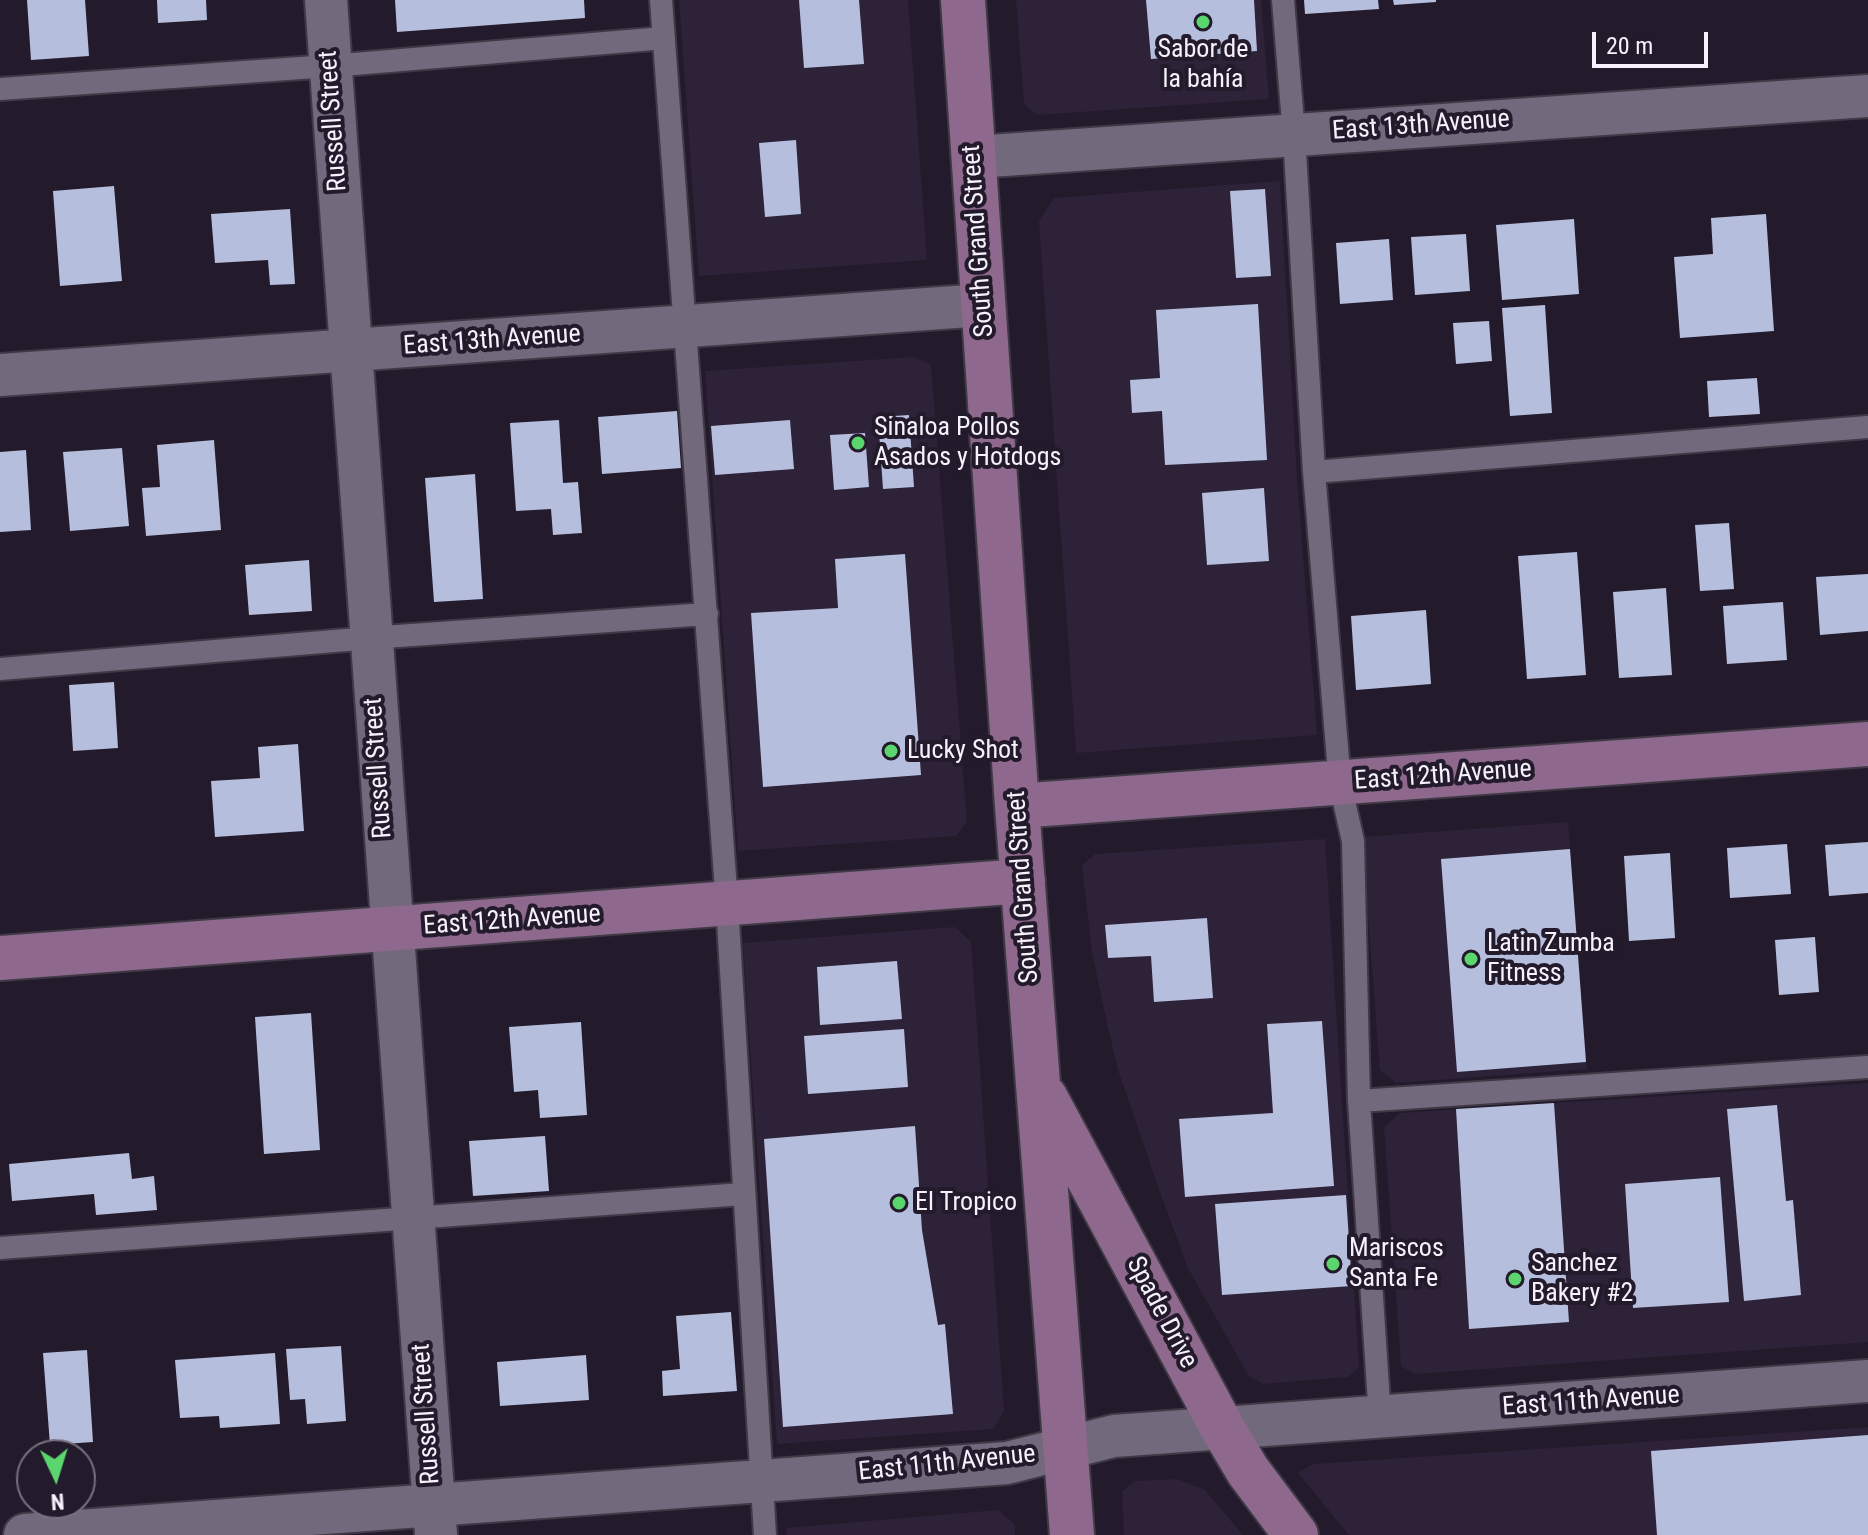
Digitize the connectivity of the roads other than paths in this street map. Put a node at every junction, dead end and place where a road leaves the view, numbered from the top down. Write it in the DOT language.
graph roads {
  1 [pos="326,0"];
  2 [pos="661,0"];
  3 [pos="963,0"];
  4 [pos="1283,0"];
  5 [pos="664,38"];
  6 [pos="330,66"];
  7 [pos="0,89"];
  8 [pos="1868,96"];
  9 [pos="1294,135"];
  10 [pos="974,157"];
  11 [pos="983,305"];
  12 [pos="686,327"];
  13 [pos="351,351"];
  14 [pos="0,375"];
  15 [pos="1868,427"];
  16 [pos="1314,472"];
  17 [pos="707,614"];
  18 [pos="370,638"];
  19 [pos="0,669"];
  20 [pos="1868,744"];
  21 [pos="1340,784"];
  22 [pos="1017,806"];
  23 [pos="1023,881"];
  24 [pos="727,904"];
  25 [pos="391,930"];
  26 [pos="0,958"];
  27 [pos="1868,1067"];
  28 [pos="1038,1084"];
  29 [pos="1359,1101"];
  30 [pos="743,1194"];
  31 [pos="412,1218"];
  32 [pos="0,1248"];
  33 [pos="1868,1381"];
  34 [pos="1380,1418"];
  35 [pos="1223,1429"];
  36 [pos="1066,1449"];
  37 [pos="762,1482"];
  38 [pos="435,1521"];
  39 [pos="25,1535"];
  40 [pos="765,1535"];
  41 [pos="1072,1535"];
  42 [pos="1296,1535"];
  1 -- 6 [label="street, Russell Street"];
  2 -- 5 [label="lane"];
  3 -- 10 [label="main road, South Grand Street"];
  4 -- 9 [label="lane"];
  5 -- 6 [label="lane"];
  5 -- 12 [label="lane"];
  6 -- 7 [label="lane"];
  6 -- 13 [label="street, Russell Street"];
  8 -- 9 [label="street, East 13th Avenue"];
  9 -- 10 [label="street, East 13th Avenue"];
  9 -- 16 [label="lane"];
  10 -- 11 [label="main road, South Grand Street"];
  11 -- 12 [label="street, East 13th Avenue"];
  11 -- 22 [label="main road, South Grand Street"];
  12 -- 13 [label="street, East 13th Avenue"];
  12 -- 17 [label="lane"];
  13 -- 14 [label="street, East 13th Avenue"];
  13 -- 18 [label="street, Russell Street"];
  15 -- 16 [label="lane"];
  16 -- 21 [label="lane"];
  17 -- 18 [label="lane"];
  17 -- 24 [label="lane"];
  18 -- 19 [label="lane"];
  18 -- 25 [label="street, Russell Street"];
  20 -- 21 [label="main road, East 12th Avenue"];
  21 -- 22 [label="main road, East 12th Avenue"];
  21 -- 29 [label="lane"];
  22 -- 23 [label="main road, South Grand Street"];
  23 -- 24 [label="main road, East 12th Avenue"];
  23 -- 28 [label="main road, South Grand Street"];
  24 -- 25 [label="main road, East 12th Avenue"];
  24 -- 30 [label="lane"];
  25 -- 26 [label="main road, East 12th Avenue"];
  25 -- 31 [label="street, Russell Street"];
  27 -- 29 [label="lane"];
  28 -- 35 [label="main road, Spade Drive"];
  28 -- 36 [label="main road, South Grand Street"];
  29 -- 34 [label="lane"];
  30 -- 31 [label="lane"];
  30 -- 37 [label="lane"];
  31 -- 32 [label="lane"];
  31 -- 38 [label="street, Russell Street"];
  33 -- 34 [label="street, East 11th Avenue"];
  34 -- 35 [label="street, East 11th Avenue"];
  35 -- 36 [label="street, East 11th Avenue"];
  35 -- 42 [label="main road, Spade Drive"];
  36 -- 37 [label="street, East 11th Avenue"];
  36 -- 41 [label="main road, South Grand Street"];
  37 -- 38 [label="street, East 11th Avenue"];
  37 -- 40 [label="lane"];
  38 -- 39 [label="street, East 11th Avenue"];
}
